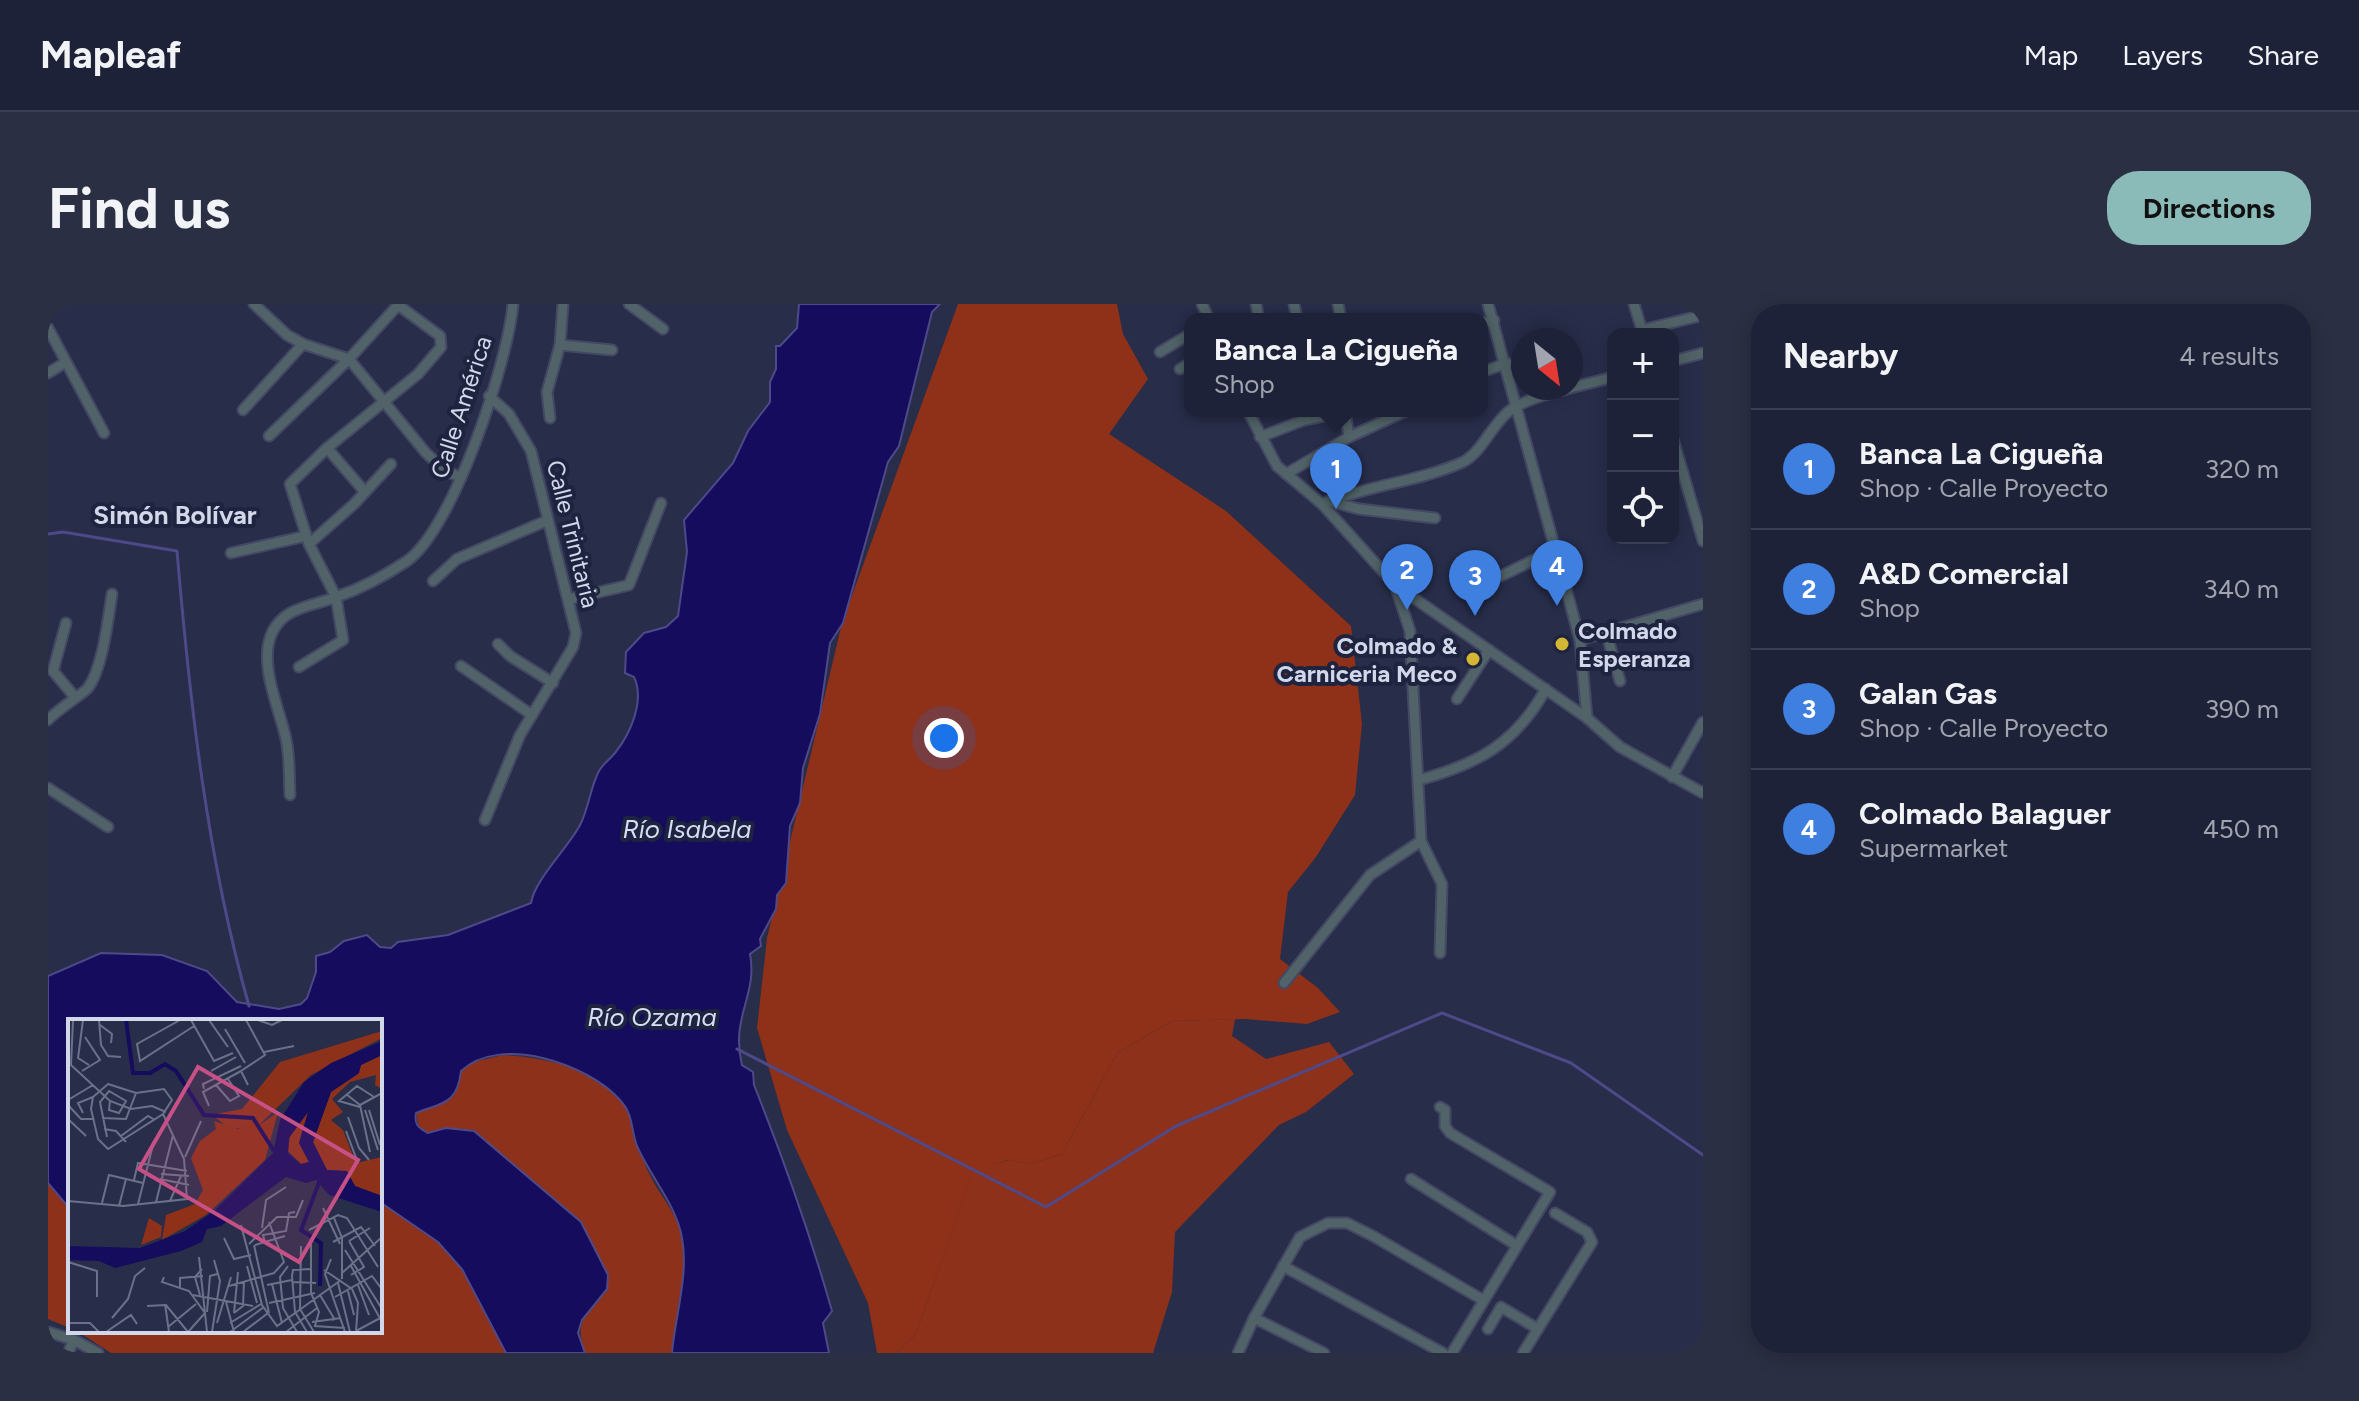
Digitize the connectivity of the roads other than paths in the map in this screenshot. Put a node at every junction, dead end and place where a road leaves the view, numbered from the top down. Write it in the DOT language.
graph roads {
  1 [pos="254,304"];
  2 [pos="398,304"];
  3 [pos="513,304"];
  4 [pos="563,304"];
  5 [pos="629,304"];
  6 [pos="1488,304"];
  7 [pos="1634,304"];
  8 [pos="1703,315"];
  9 [pos="1494,320"];
  10 [pos="1488,322"];
  11 [pos="48,328"];
  12 [pos="1641,328"];
  13 [pos="1656,328"];
  14 [pos="663,329"];
  15 [pos="1184,338"];
  16 [pos="303,344"];
  17 [pos="560,345"];
  18 [pos="612,350"];
  19 [pos="1160,352"];
  20 [pos="1703,353"];
  21 [pos="349,359"];
  22 [pos="1679,359"];
  23 [pos="66,362"];
  24 [pos="1507,363"];
  25 [pos="1184,367"];
  26 [pos="1180,369"];
  27 [pos="1488,370"];
  28 [pos="48,373"];
  29 [pos="1607,379"];
  30 [pos="489,396"];
  31 [pos="382,401"];
  32 [pos="1517,405"];
  33 [pos="243,410"];
  34 [pos="1251,417"];
  35 [pos="1318,417"];
  36 [pos="1346,417"];
  37 [pos="1393,417"];
  38 [pos="550,418"];
  39 [pos="104,433"];
  40 [pos="269,436"];
  41 [pos="1260,437"];
  42 [pos="1349,437"];
  43 [pos="327,448"];
  44 [pos="1679,459"];
  45 [pos="391,464"];
  46 [pos="1286,474"];
  47 [pos="461,477"];
  48 [pos="365,492"];
  49 [pos="1325,502"];
  50 [pos="661,503"];
  51 [pos="1435,518"];
  52 [pos="546,521"];
  53 [pos="308,540"];
  54 [pos="1703,541"];
  55 [pos="1558,548"];
  56 [pos="231,553"];
  57 [pos="1458,567"];
  58 [pos="433,581"];
  59 [pos="1395,585"];
  60 [pos="112,594"];
  61 [pos="336,597"];
  62 [pos="570,599"];
  63 [pos="1703,604"];
  64 [pos="66,623"];
  65 [pos="1606,632"];
  66 [pos="1580,640"];
  67 [pos="498,644"];
  68 [pos="1489,650"];
  69 [pos="461,666"];
  70 [pos="299,667"];
  71 [pos="1620,681"];
  72 [pos="553,683"];
  73 [pos="1546,689"];
  74 [pos="74,696"];
  75 [pos="1457,699"];
  76 [pos="532,715"];
  77 [pos="1587,718"];
  78 [pos="48,720"];
  79 [pos="1703,722"];
  80 [pos="1672,777"];
  81 [pos="1419,780"];
  82 [pos="48,788"];
  83 [pos="1703,793"];
  84 [pos="290,795"];
  85 [pos="485,820"];
  86 [pos="108,827"];
  87 [pos="1421,841"];
  88 [pos="1440,953"];
  89 [pos="1284,983"];
  90 [pos="1440,1107"];
  91 [pos="1411,1179"];
  92 [pos="1555,1213"];
  93 [pos="1516,1245"];
  94 [pos="1283,1266"];
  95 [pos="1483,1300"];
  96 [pos="1254,1318"];
  97 [pos="1488,1329"];
  98 [pos="1538,1329"];
  99 [pos="48,1332"];
  100 [pos="74,1340"];
  101 [pos="68,1353"];
  102 [pos="98,1353"];
  103 [pos="1238,1353"];
  104 [pos="1324,1353"];
  105 [pos="1443,1353"];
  106 [pos="1452,1353"];
  107 [pos="1523,1353"];
  1 -- 16 [label="street"];
  2 -- 21 [label="street"];
  2 -- 31 [label="street"];
  3 -- 30 [label="street, Calle América"];
  4 -- 17 [label="street"];
  5 -- 14 [label="street"];
  6 -- 9 [label="street"];
  7 -- 12 [label="street"];
  8 -- 13 [label="street"];
  9 -- 10 [label="street"];
  9 -- 24 [label="street"];
  11 -- 23 [label="street"];
  15 -- 19 [label="street"];
  16 -- 21 [label="street"];
  16 -- 33 [label="street"];
  17 -- 18 [label="street"];
  17 -- 38 [label="street"];
  20 -- 22 [label="street"];
  21 -- 31 [label="street"];
  21 -- 40 [label="street"];
  23 -- 28 [label="street"];
  23 -- 39 [label="street"];
  24 -- 27 [label="street"];
  24 -- 32 [label="street"];
  25 -- 26 [label="street"];
  29 -- 32 [label="street"];
  30 -- 47 [label="street, Calle América"];
  30 -- 52 [label="street, Calle Trinitaria"];
  31 -- 43 [label="street"];
  31 -- 47 [label="street"];
  32 -- 49 [label="street"];
  32 -- 55 [label="street"];
  34 -- 41 [label="street"];
  35 -- 41 [label="street"];
  36 -- 42 [label="street"];
  37 -- 42 [label="street"];
  41 -- 46 [label="street"];
  42 -- 46 [label="street"];
  43 -- 48 [label="street"];
  43 -- 53 [label="street"];
  44 -- 54 [label="street"];
  45 -- 48 [label="street"];
  46 -- 49 [label="street"];
  47 -- 61 [label="street, Calle América"];
  48 -- 53 [label="street"];
  49 -- 51 [label="street"];
  49 -- 59 [label="street"];
  50 -- 62 [label="street"];
  52 -- 58 [label="street"];
  52 -- 62 [label="street, Calle Trinitaria"];
  53 -- 56 [label="street"];
  53 -- 61 [label="street"];
  55 -- 57 [label="street"];
  55 -- 66 [label="street"];
  59 -- 68 [label="street"];
  59 -- 81 [label="street"];
  60 -- 74 [label="street"];
  61 -- 70 [label="street"];
  61 -- 84 [label="street, Calle América"];
  62 -- 72 [label="street, Calle Trinitaria"];
  63 -- 65 [label="street"];
  64 -- 74 [label="street"];
  65 -- 66 [label="street"];
  65 -- 71 [label="street"];
  66 -- 77 [label="street"];
  67 -- 72 [label="street"];
  68 -- 73 [label="street"];
  68 -- 75 [label="street"];
  69 -- 76 [label="street"];
  72 -- 76 [label="street, Calle Trinitaria"];
  73 -- 77 [label="street"];
  73 -- 81 [label="street"];
  74 -- 78 [label="street"];
  76 -- 85 [label="street, Calle Trinitaria"];
  77 -- 80 [label="street"];
  79 -- 80 [label="street"];
  80 -- 83 [label="street"];
  81 -- 87 [label="street"];
  82 -- 86 [label="street"];
  87 -- 88 [label="street"];
  87 -- 89 [label="street"];
  90 -- 93 [label="street"];
  91 -- 93 [label="street"];
  92 -- 98 [label="street"];
  93 -- 95 [label="street"];
  94 -- 95 [label="street"];
  94 -- 96 [label="street"];
  94 -- 105 [label="street"];
  95 -- 106 [label="street"];
  96 -- 103 [label="street"];
  96 -- 104 [label="street"];
  97 -- 98 [label="street"];
  98 -- 107 [label="street"];
  99 -- 100 [label="street"];
  100 -- 101 [label="street"];
  100 -- 102 [label="street"];
}
